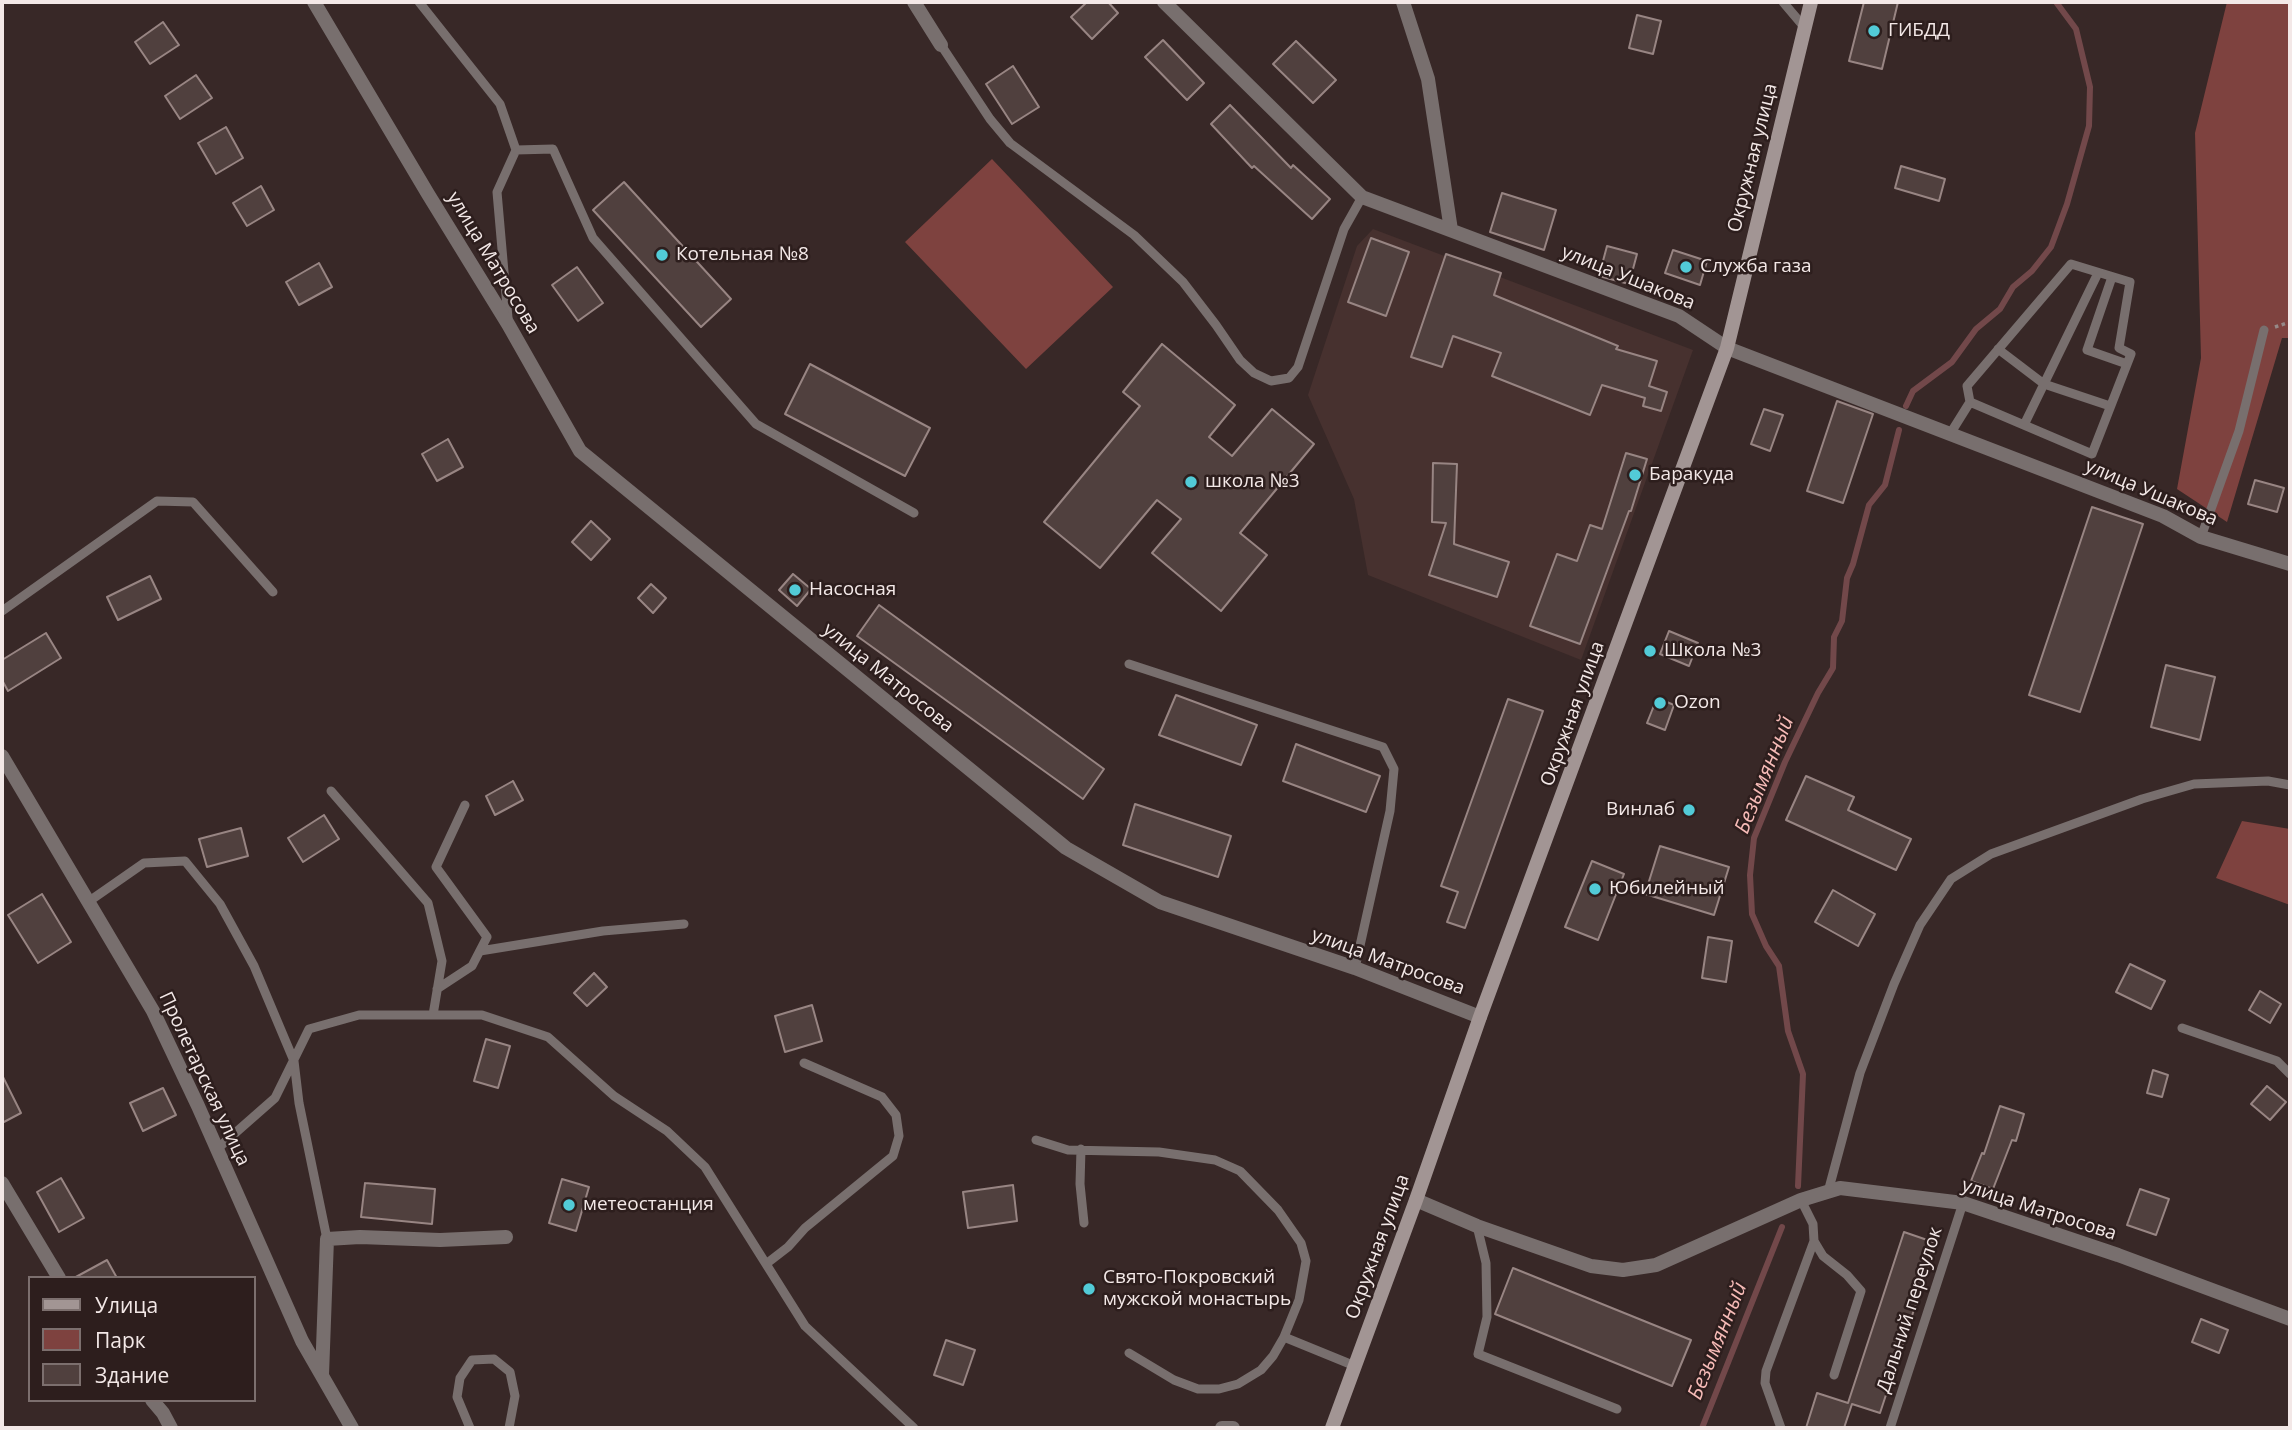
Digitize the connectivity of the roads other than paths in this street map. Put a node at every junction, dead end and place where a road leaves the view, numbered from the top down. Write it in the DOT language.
graph roads {
  1 [pos="314,2"];
  2 [pos="419,2"];
  3 [pos="914,2"];
  4 [pos="1164,2"];
  5 [pos="1403,2"];
  6 [pos="1783,2"];
  7 [pos="1811,2"];
  8 [pos="1805,28"];
  9 [pos="941,45"];
  10 [pos="516,150"];
  11 [pos="1362,197"];
  12 [pos="1451,230"];
  13 [pos="2098,273"];
  14 [pos="2112,277"];
  15 [pos="508,324"];
  16 [pos="2264,330"];
  17 [pos="1727,348"];
  18 [pos="1998,349"];
  19 [pos="2127,364"];
  20 [pos="2044,384"];
  21 [pos="1970,401"];
  22 [pos="2110,406"];
  23 [pos="2024,425"];
  24 [pos="1950,434"];
  25 [pos="914,513"];
  26 [pos="2201,537"];
  27 [pos="2290,564"];
  28 [pos="273,592"];
  29 [pos="2,611"];
  30 [pos="1129,664"];
  31 [pos="2,756"];
  32 [pos="2290,785"];
  33 [pos="331,790"];
  34 [pos="465,805"];
  35 [pos="88,902"];
  36 [pos="684,924"];
  37 [pos="480,951"];
  38 [pos="1355,968"];
  39 [pos="437,989"];
  40 [pos="433,1015"];
  41 [pos="1480,1017"];
  42 [pos="2182,1028"];
  43 [pos="294,1061"];
  44 [pos="804,1063"];
  45 [pos="2290,1074"];
  46 [pos="1036,1140"];
  47 [pos="217,1149"];
  48 [pos="1081,1149"];
  49 [pos="2,1183"];
  50 [pos="1828,1192"];
  51 [pos="1416,1200"];
  52 [pos="1801,1200"];
  53 [pos="1963,1203"];
  54 [pos="1084,1223"];
  55 [pos="1477,1226"];
  56 [pos="506,1237"];
  57 [pos="327,1239"];
  58 [pos="1814,1241"];
  59 [pos="766,1264"];
  60 [pos="58,1276"];
  61 [pos="2290,1319"];
  62 [pos="1284,1337"];
  63 [pos="1129,1353"];
  64 [pos="1355,1366"];
  65 [pos="1834,1376"];
  66 [pos="322,1377"];
  67 [pos="154,1402"];
  68 [pos="1617,1409"];
  69 [pos="171,1428"];
  70 [pos="352,1428"];
  71 [pos="470,1428"];
  72 [pos="509,1428"];
  73 [pos="914,1428"];
  74 [pos="1222,1428"];
  75 [pos="1233,1428"];
  76 [pos="1332,1428"];
  77 [pos="1781,1428"];
  78 [pos="1890,1428"];
  1 -- 15 [label="street, улица Матросова"];
  2 -- 10 [label="lane"];
  3 -- 9 [label="street"];
  4 -- 11 [label="street, улица Ушакова"];
  5 -- 12 [label="street"];
  6 -- 8 [label="lane"];
  7 -- 8 [label="main road, Окружная улица"];
  8 -- 17 [label="main road, Окружная улица"];
  9 -- 11 [label="lane"];
  10 -- 15 [label="lane"];
  10 -- 25 [label="lane"];
  11 -- 12 [label="street, улица Ушакова"];
  12 -- 17 [label="street, улица Ушакова"];
  13 -- 14 [label="lane"];
  13 -- 18 [label="lane"];
  13 -- 20 [label="lane"];
  14 -- 19 [label="lane"];
  14 -- 19 [label="lane"];
  15 -- 38 [label="street, улица Матросова"];
  16 -- 26 [label="lane"];
  17 -- 24 [label="street, улица Ушакова"];
  17 -- 41 [label="main road, Окружная улица"];
  18 -- 20 [label="lane"];
  18 -- 21 [label="lane"];
  19 -- 22 [label="lane"];
  20 -- 22 [label="lane"];
  20 -- 23 [label="lane"];
  21 -- 23 [label="lane"];
  21 -- 24 [label="lane"];
  22 -- 23 [label="lane"];
  24 -- 26 [label="street, улица Ушакова"];
  26 -- 27 [label="street, улица Ушакова"];
  28 -- 29 [label="lane"];
  30 -- 38 [label="lane"];
  31 -- 35 [label="street, Пролетарская улица"];
  32 -- 50 [label="lane"];
  33 -- 39 [label="lane"];
  34 -- 37 [label="lane"];
  35 -- 43 [label="lane"];
  35 -- 47 [label="street, Пролетарская улица"];
  36 -- 37 [label="lane"];
  37 -- 39 [label="lane"];
  38 -- 41 [label="street, улица Матросова"];
  39 -- 40 [label="lane"];
  40 -- 43 [label="lane"];
  40 -- 59 [label="lane"];
  41 -- 51 [label="main road, Окружная улица"];
  42 -- 45 [label="lane"];
  43 -- 47 [label="lane"];
  43 -- 57 [label="lane"];
  44 -- 59 [label="lane"];
  46 -- 48 [label="lane"];
  47 -- 66 [label="street, Пролетарская улица"];
  48 -- 54 [label="lane"];
  48 -- 62 [label="lane"];
  49 -- 60 [label="street"];
  50 -- 52 [label="street, улица Матросова"];
  50 -- 53 [label="street, улица Матросова"];
  51 -- 55 [label="street, улица Матросова"];
  51 -- 64 [label="main road, Окружная улица"];
  52 -- 55 [label="street, улица Матросова"];
  52 -- 58 [label="lane"];
  53 -- 61 [label="street, улица Матросова"];
  53 -- 78 [label="lane, Дальний переулок"];
  55 -- 68 [label="lane"];
  56 -- 57 [label="street"];
  57 -- 66 [label="street"];
  58 -- 65 [label="lane"];
  58 -- 77 [label="lane"];
  59 -- 73 [label="lane"];
  62 -- 63 [label="lane"];
  62 -- 64 [label="lane"];
  64 -- 76 [label="main road, Окружная улица"];
  66 -- 70 [label="street, Пролетарская улица"];
  67 -- 69 [label="street"];
  71 -- 72 [label="lane"];
  74 -- 75 [label="street"];
}
